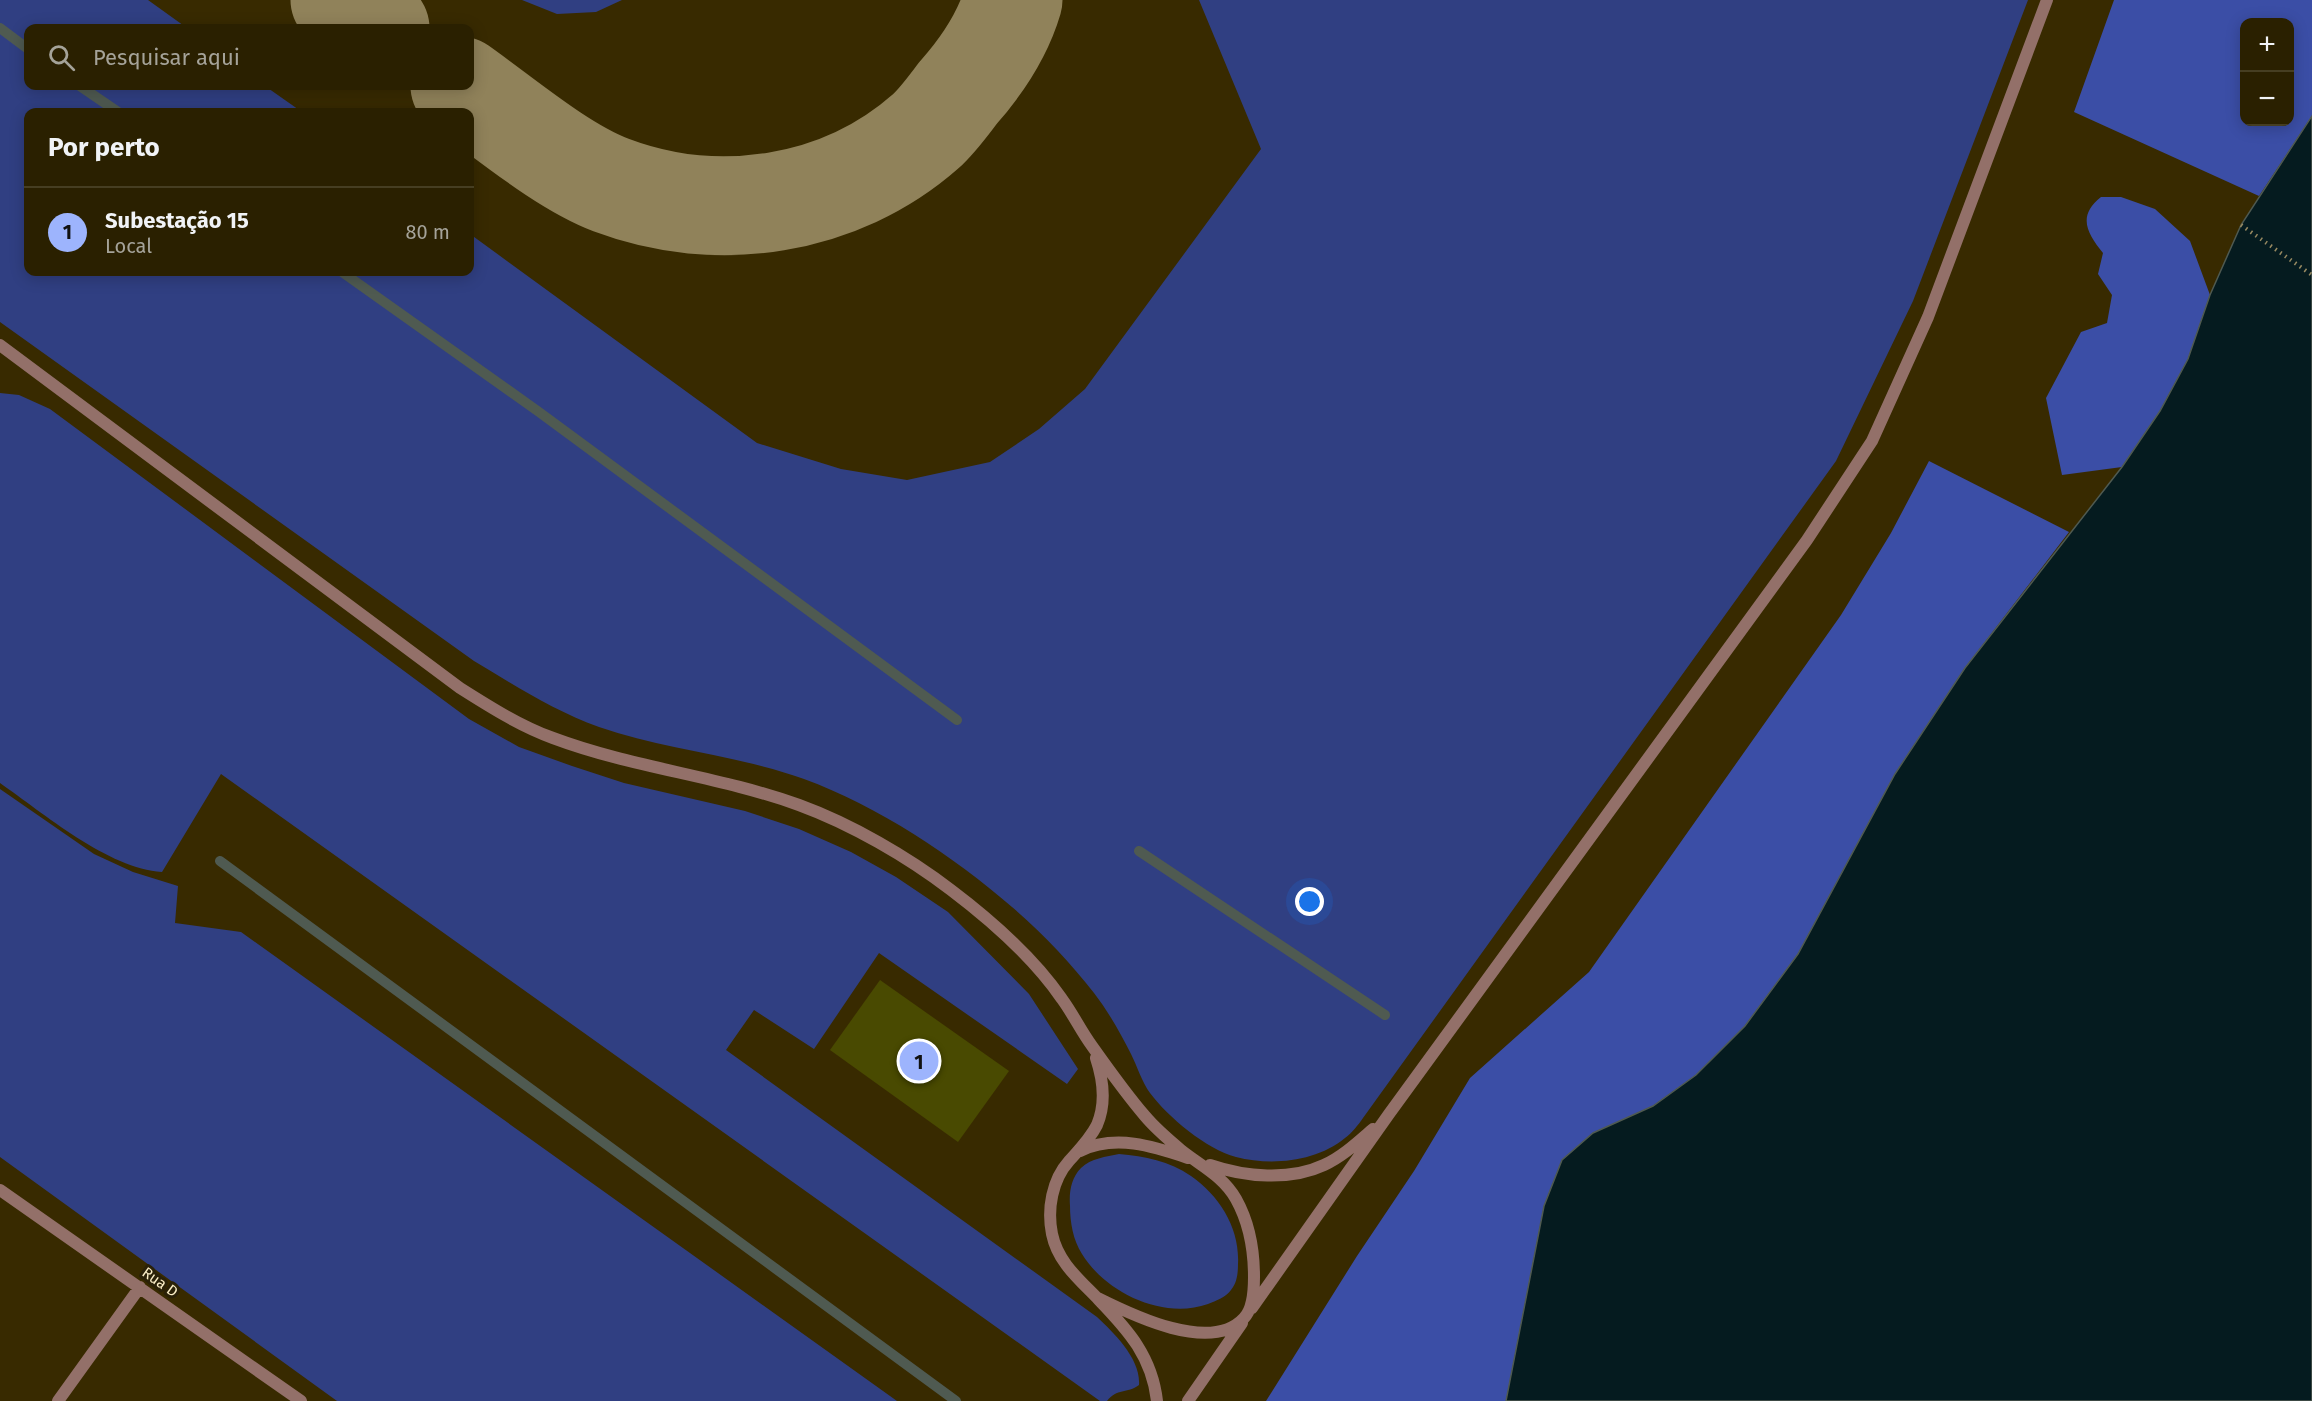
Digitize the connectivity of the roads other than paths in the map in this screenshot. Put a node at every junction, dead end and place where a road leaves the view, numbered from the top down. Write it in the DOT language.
graph roads {
  1 [pos="2047,0"];
  2 [pos="0,345"];
  3 [pos="1092,1045"];
  4 [pos="1389,1114"];
  5 [pos="1076,1153"];
  6 [pos="1198,1161"];
  7 [pos="0,1190"];
  8 [pos="140,1287"];
  9 [pos="1098,1298"];
  10 [pos="1246,1317"];
  11 [pos="58,1401"];
  12 [pos="301,1401"];
  13 [pos="1157,1401"];
  14 [pos="1188,1401"];
  1 -- 4 [label="lane"];
  2 -- 3 [label="lane"];
  3 -- 5 [label="lane"];
  3 -- 6 [label="lane"];
  4 -- 6 [label="lane"];
  4 -- 10 [label="lane"];
  5 -- 6 [label="lane"];
  5 -- 9 [label="lane"];
  6 -- 10 [label="lane"];
  7 -- 8 [label="lane, Rua D"];
  8 -- 11 [label="lane"];
  8 -- 12 [label="lane, Rua D"];
  9 -- 10 [label="lane"];
  9 -- 13 [label="lane"];
  10 -- 14 [label="lane"];
}
